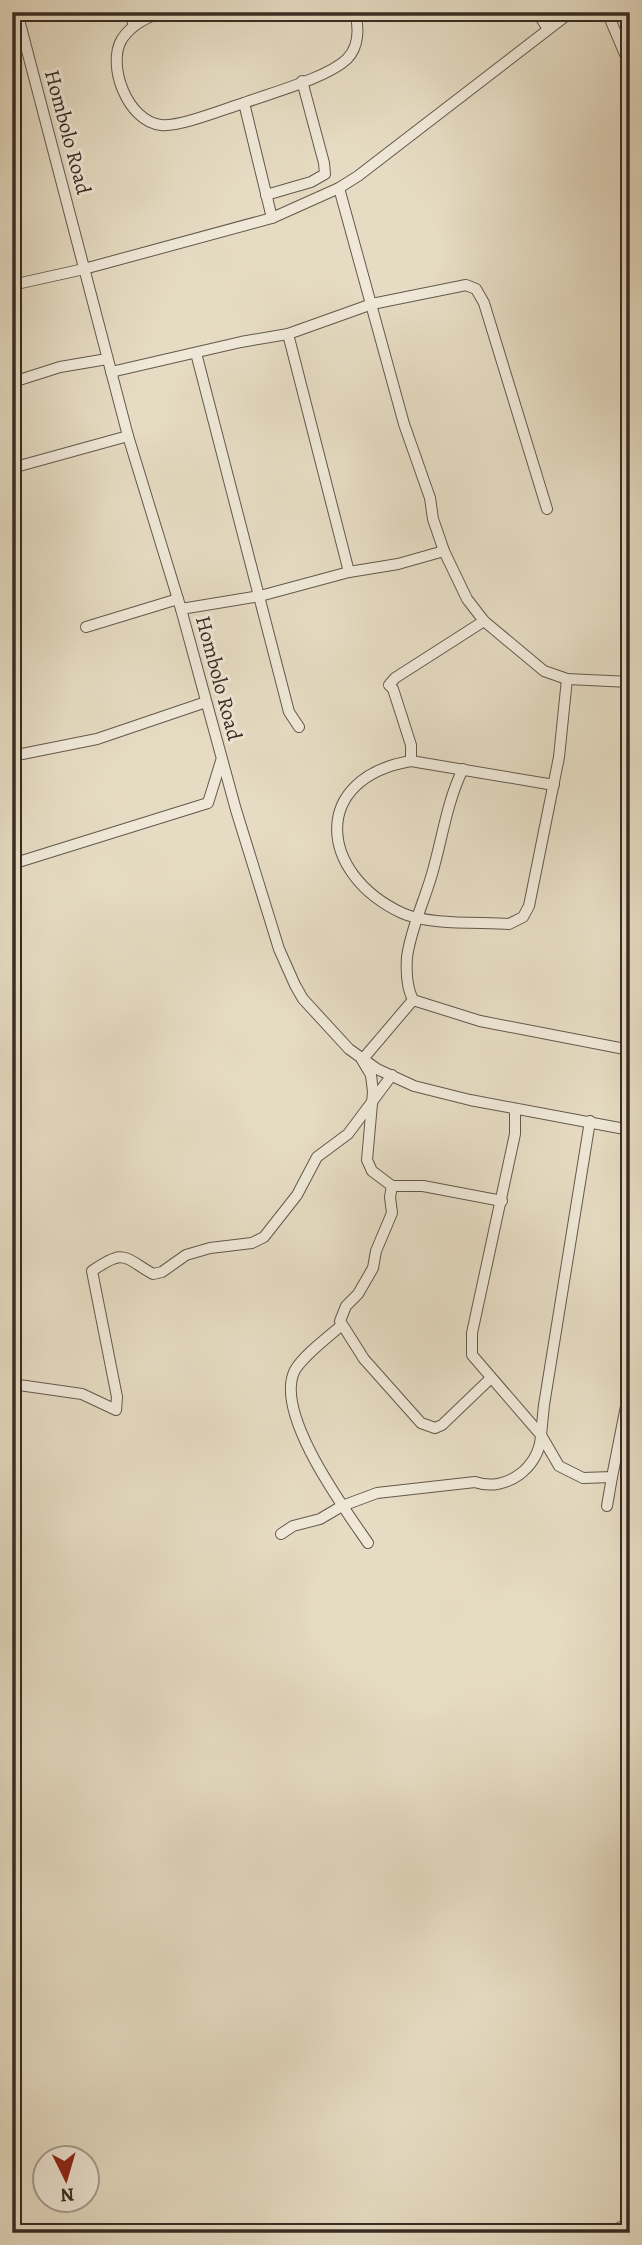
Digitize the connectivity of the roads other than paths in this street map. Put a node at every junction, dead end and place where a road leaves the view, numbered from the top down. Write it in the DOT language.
graph roads {
  1 [pos="17,12"];
  2 [pos="129,12"];
  3 [pos="162,12"];
  4 [pos="355,12"];
  5 [pos="537,12"];
  6 [pos="571,12"];
  7 [pos="607,12"];
  8 [pos="134,25"];
  9 [pos="16,28"];
  10 [pos="548,29"];
  11 [pos="630,66"];
  12 [pos="302,81"];
  13 [pos="244,103"];
  14 [pos="339,188"];
  15 [pos="266,195"];
  16 [pos="272,218"];
  17 [pos="84,269"];
  18 [pos="12,285"];
  19 [pos="372,304"];
  20 [pos="288,334"];
  21 [pos="196,353"];
  22 [pos="107,359"];
  23 [pos="111,372"];
  24 [pos="12,387"];
  25 [pos="128,436"];
  26 [pos="12,468"];
  27 [pos="547,509"];
  28 [pos="444,551"];
  29 [pos="349,572"];
  30 [pos="260,596"];
  31 [pos="179,604"];
  32 [pos="484,621"];
  33 [pos="86,627"];
  34 [pos="567,679"];
  35 [pos="630,682"];
  36 [pos="206,702"];
  37 [pos="299,727"];
  38 [pos="12,756"];
  39 [pos="222,761"];
  40 [pos="411,761"];
  41 [pos="463,769"];
  42 [pos="554,785"];
  43 [pos="12,864"];
  44 [pos="416,918"];
  45 [pos="413,1000"];
  46 [pos="630,1050"];
  47 [pos="362,1060"];
  48 [pos="392,1076"];
  49 [pos="372,1105"];
  50 [pos="515,1109"];
  51 [pos="590,1121"];
  52 [pos="630,1130"];
  53 [pos="392,1186"];
  54 [pos="502,1201"];
  55 [pos="341,1325"];
  56 [pos="491,1378"];
  57 [pos="12,1384"];
  58 [pos="630,1386"];
  59 [pos="541,1435"];
  60 [pos="612,1477"];
  61 [pos="342,1506"];
  62 [pos="607,1506"];
  63 [pos="281,1534"];
  64 [pos="368,1543"];
  65 [pos="630,2222"];
  66 [pos="610,2233"];
  1 -- 9 [label="street, Hombolo Road"];
  2 -- 8 [label="street"];
  3 -- 8 [label="street"];
  4 -- 12 [label="street"];
  5 -- 10 [label="street"];
  6 -- 10 [label="street"];
  7 -- 11 [label="street"];
  8 -- 13 [label="street"];
  9 -- 17 [label="street, Hombolo Road"];
  10 -- 14 [label="street"];
  12 -- 13 [label="street"];
  12 -- 15 [label="street"];
  13 -- 15 [label="street"];
  14 -- 16 [label="street"];
  14 -- 19 [label="street"];
  15 -- 16 [label="street"];
  16 -- 17 [label="street"];
  17 -- 18 [label="street"];
  17 -- 22 [label="street, Hombolo Road"];
  19 -- 20 [label="street"];
  19 -- 27 [label="street"];
  19 -- 28 [label="street"];
  20 -- 21 [label="street"];
  20 -- 29 [label="street"];
  21 -- 23 [label="street"];
  21 -- 30 [label="street"];
  22 -- 23 [label="street, Hombolo Road"];
  22 -- 24 [label="street"];
  23 -- 25 [label="street, Hombolo Road"];
  25 -- 26 [label="street"];
  25 -- 31 [label="street, Hombolo Road"];
  28 -- 29 [label="street"];
  28 -- 32 [label="street"];
  29 -- 30 [label="street"];
  30 -- 31 [label="street"];
  30 -- 37 [label="street"];
  31 -- 33 [label="street"];
  31 -- 36 [label="street, Hombolo Road"];
  32 -- 34 [label="street"];
  32 -- 40 [label="street"];
  34 -- 35 [label="street"];
  34 -- 42 [label="street"];
  36 -- 38 [label="street"];
  36 -- 39 [label="street, Hombolo Road"];
  39 -- 43 [label="street"];
  39 -- 47 [label="street, Hombolo Road"];
  40 -- 41 [label="street"];
  40 -- 44 [label="street"];
  41 -- 42 [label="street"];
  41 -- 44 [label="street"];
  42 -- 44 [label="street"];
  44 -- 45 [label="street"];
  45 -- 46 [label="street"];
  45 -- 47 [label="street"];
  47 -- 48 [label="street, Hombolo Road"];
  47 -- 49 [label="street"];
  48 -- 49 [label="street"];
  48 -- 50 [label="street, Hombolo Road"];
  49 -- 53 [label="street"];
  49 -- 57 [label="street"];
  50 -- 51 [label="street, Hombolo Road"];
  50 -- 54 [label="street"];
  51 -- 52 [label="street, Hombolo Road"];
  51 -- 59 [label="street"];
  53 -- 54 [label="street"];
  53 -- 55 [label="street"];
  54 -- 56 [label="street"];
  55 -- 56 [label="street"];
  55 -- 61 [label="street"];
  56 -- 59 [label="street"];
  58 -- 60 [label="street"];
  59 -- 60 [label="street"];
  59 -- 61 [label="street"];
  60 -- 62 [label="street"];
  61 -- 63 [label="street"];
  61 -- 64 [label="street"];
  65 -- 66 [label="street"];
}
